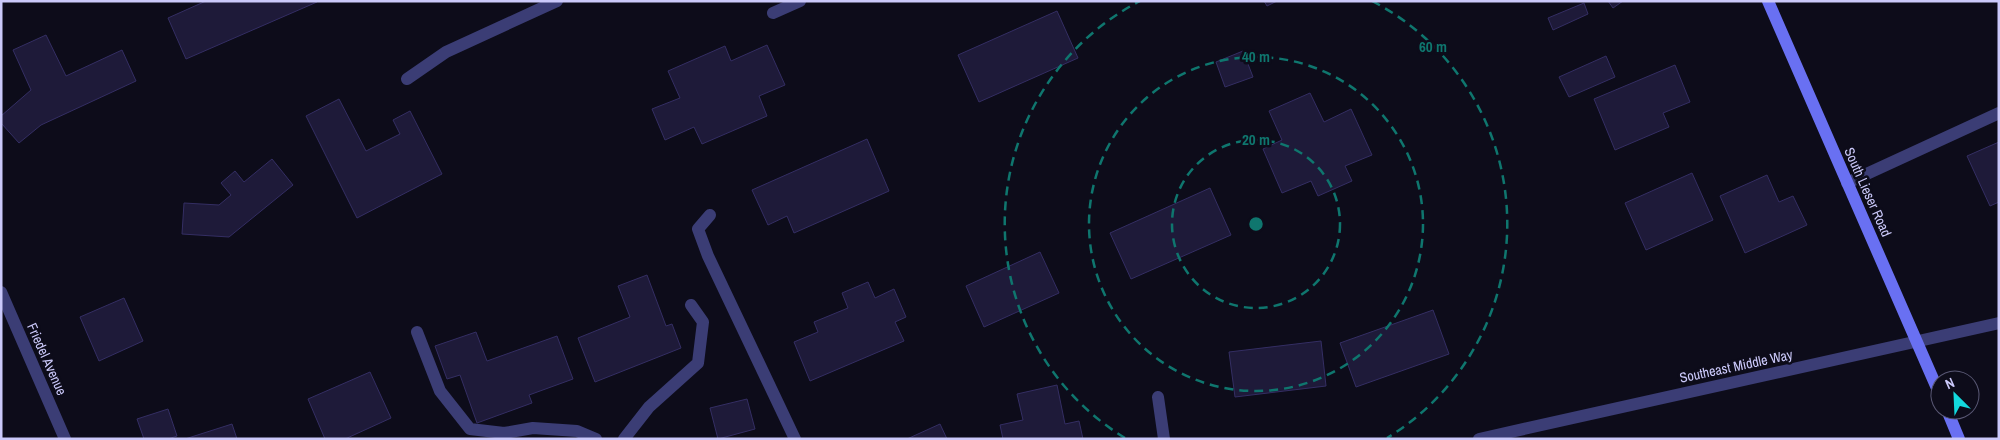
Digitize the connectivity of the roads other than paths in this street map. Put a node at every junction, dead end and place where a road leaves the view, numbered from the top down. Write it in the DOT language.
graph roads {
  1 [pos="557,1"];
  2 [pos="800,1"];
  3 [pos="1768,1"];
  4 [pos="773,13"];
  5 [pos="407,79"];
  6 [pos="1999,113"];
  7 [pos="1847,183"];
  8 [pos="710,215"];
  9 [pos="1,292"];
  10 [pos="691,305"];
  11 [pos="1999,323"];
  12 [pos="416,332"];
  13 [pos="1917,342"];
  14 [pos="1930,372"];
  15 [pos="1158,397"];
  16 [pos="1951,420"];
  17 [pos="65,439"];
  18 [pos="596,439"];
  19 [pos="624,439"];
  20 [pos="795,439"];
  21 [pos="1164,439"];
  22 [pos="1480,439"];
  23 [pos="1959,439"];
  1 -- 5 [label="street"];
  2 -- 4 [label="street"];
  3 -- 7 [label="main road, South Lieser Road"];
  6 -- 7 [label="street"];
  7 -- 13 [label="main road, South Lieser Road"];
  8 -- 20 [label="street"];
  9 -- 17 [label="street, Friedel Avenue"];
  10 -- 19 [label="street"];
  11 -- 13 [label="street, Southeast Middle Way"];
  12 -- 18 [label="street"];
  13 -- 14 [label="main road, South Lieser Road"];
  13 -- 22 [label="street, Southeast Middle Way"];
  15 -- 21 [label="street"];
  16 -- 23 [label="main road"];
}
